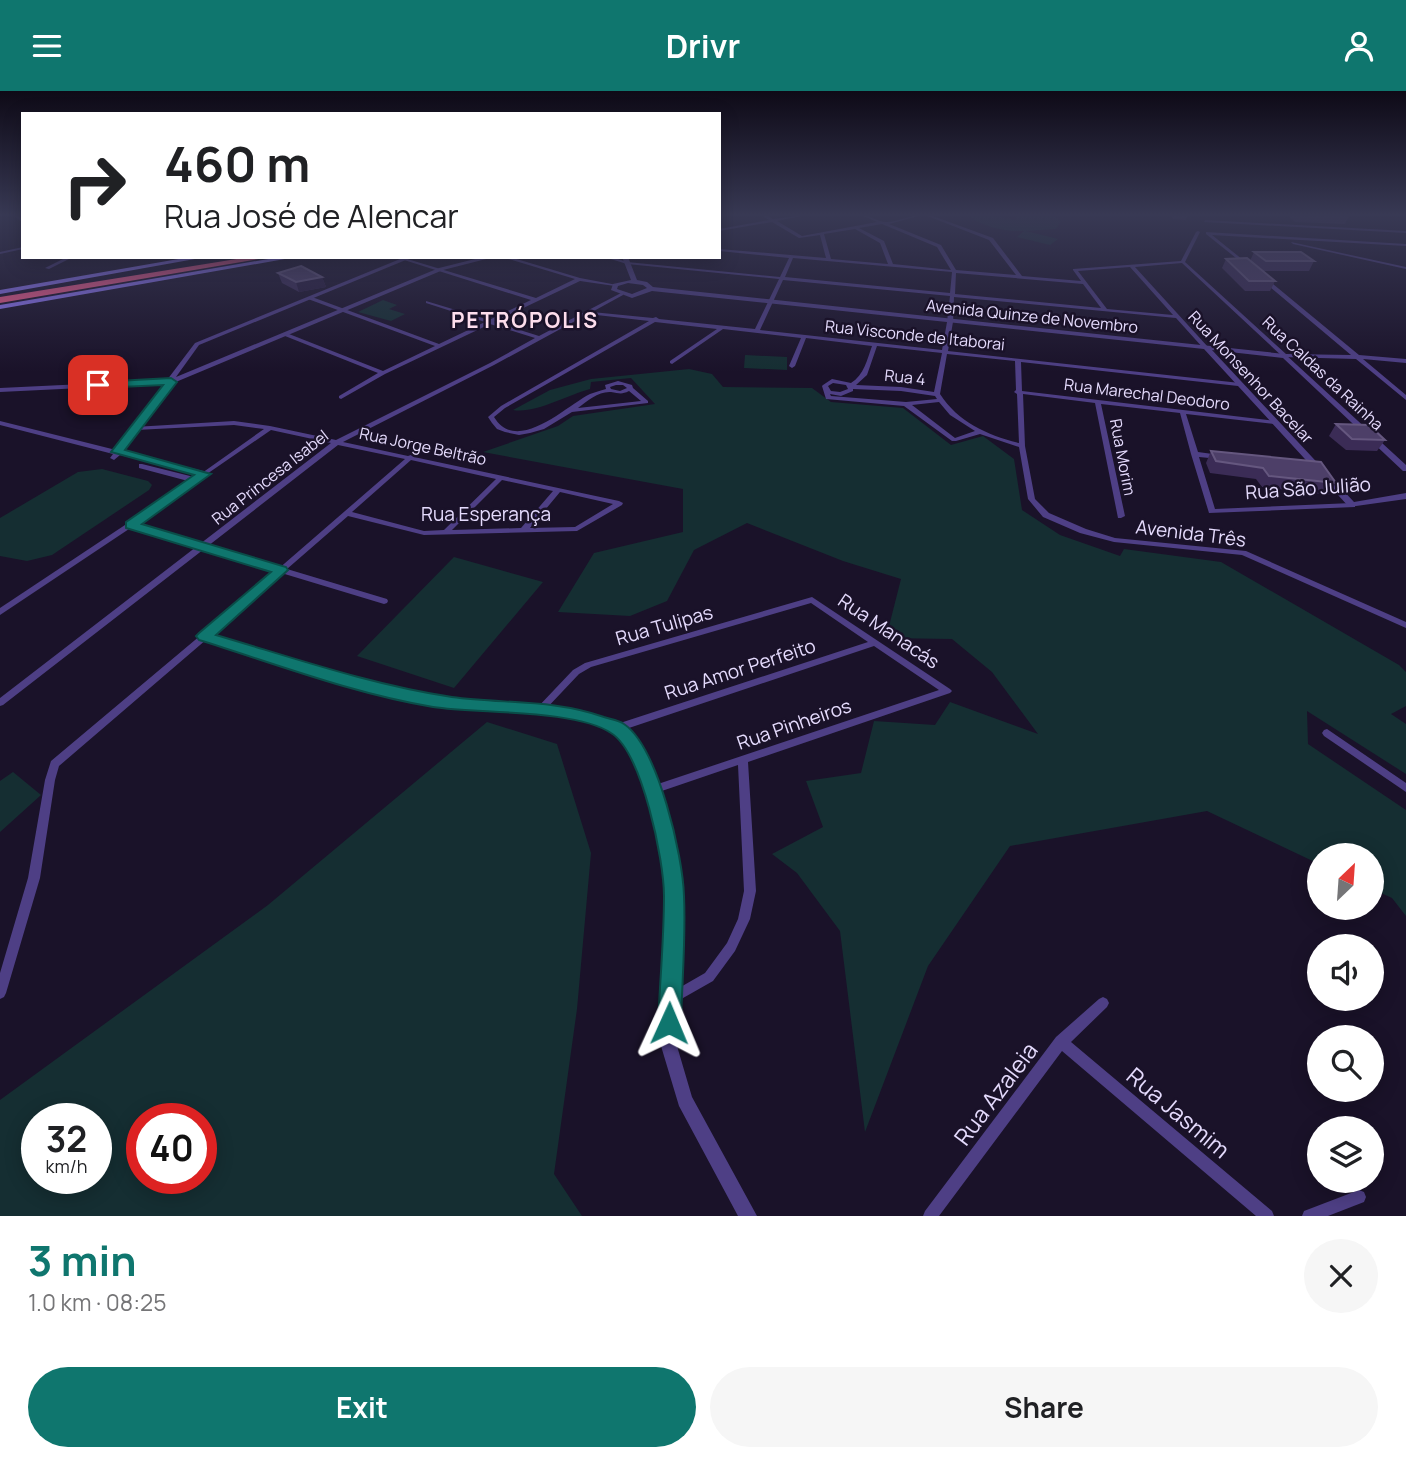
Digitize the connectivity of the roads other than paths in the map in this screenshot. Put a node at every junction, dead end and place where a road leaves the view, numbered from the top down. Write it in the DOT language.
graph roads {
  1 [pos="141,268"];
  2 [pos="201,268"];
  3 [pos="210,268"];
  4 [pos="212,268"];
  5 [pos="213,268"];
  6 [pos="385,268"];
  7 [pos="436,268"];
  8 [pos="447,268"];
  9 [pos="540,268"];
  10 [pos="629,268"];
  11 [pos="691,268"];
  12 [pos="786,268"];
  13 [pos="917,268"];
  14 [pos="952,268"];
  15 [pos="1013,268"];
  16 [pos="1110,268"];
  17 [pos="1132,268"];
  18 [pos="1189,268"];
  19 [pos="441,269"];
  20 [pos="184,271"];
  21 [pos="954,271"];
  22 [pos="1020,277"];
  23 [pos="1261,277"];
  24 [pos="781,278"];
  25 [pos="579,279"];
  26 [pos="634,281"];
  27 [pos="1084,283"];
  28 [pos="615,285"];
  29 [pos="650,289"];
  30 [pos="0,295"];
  31 [pos="621,295"];
  32 [pos="951,295"];
  33 [pos="310,298"];
  34 [pos="537,300"];
  35 [pos="428,302"];
  36 [pos="770,303"];
  37 [pos="0,307"];
  38 [pos="1105,310"];
  39 [pos="345,311"];
  40 [pos="589,313"];
  41 [pos="1177,317"];
  42 [pos="656,319"];
  43 [pos="491,322"];
  44 [pos="950,322"];
  45 [pos="723,327"];
  46 [pos="757,331"];
  47 [pos="287,335"];
  48 [pos="804,337"];
  49 [pos="540,338"];
  50 [pos="875,345"];
  51 [pos="440,346"];
  52 [pos="1206,348"];
  53 [pos="945,352"];
  54 [pos="1285,356"];
  55 [pos="1357,357"];
  56 [pos="1018,360"];
  57 [pos="1406,361"];
  58 [pos="672,362"];
  59 [pos="792,366"];
  60 [pos="383,373"];
  61 [pos="171,382"];
  62 [pos="1238,384"];
  63 [pos="850,386"];
  64 [pos="0,390"];
  65 [pos="826,390"];
  66 [pos="1017,392"];
  67 [pos="341,397"];
  68 [pos="938,397"];
  69 [pos="1406,398"];
  70 [pos="1098,403"];
  71 [pos="906,404"];
  72 [pos="570,411"];
  73 [pos="1183,413"];
  74 [pos="1273,422"];
  75 [pos="0,423"];
  76 [pos="136,428"];
  77 [pos="270,428"];
  78 [pos="0,429"];
  79 [pos="979,432"];
  80 [pos="337,442"];
  81 [pos="1022,446"];
  82 [pos="1194,454"];
  83 [pos="116,455"];
  84 [pos="411,457"];
  85 [pos="1235,459"];
  86 [pos="1303,467"];
  87 [pos="1316,468"];
  88 [pos="1406,469"];
  89 [pos="204,474"];
  90 [pos="501,477"];
  91 [pos="195,480"];
  92 [pos="558,490"];
  93 [pos="1406,496"];
  94 [pos="620,503"];
  95 [pos="1352,505"];
  96 [pos="347,513"];
  97 [pos="1121,516"];
  98 [pos="131,525"];
  99 [pos="523,531"];
  100 [pos="446,533"];
  101 [pos="204,546"];
  102 [pos="281,570"];
  103 [pos="812,600"];
  104 [pos="384,601"];
  105 [pos="0,612"];
  106 [pos="1406,625"];
  107 [pos="204,636"];
  108 [pos="874,643"];
  109 [pos="947,691"];
  110 [pos="0,703"];
  111 [pos="541,709"];
  112 [pos="617,728"];
  113 [pos="1327,733"];
  114 [pos="743,759"];
  115 [pos="1406,788"];
  116 [pos="653,790"];
  117 [pos="0,993"];
  118 [pos="669,1000"];
  119 [pos="1103,1003"];
  120 [pos="1061,1042"];
  121 [pos="1359,1197"];
  122 [pos="748,1216"];
  123 [pos="930,1216"];
  124 [pos="1267,1216"];
  125 [pos="1308,1216"];
  1 -- 30 [label="main road"];
  2 -- 30 [label="highway"];
  3 -- 20 [label="highway"];
  4 -- 37 [label="main road"];
  5 -- 20 [label="highway"];
  6 -- 33 [label="street"];
  7 -- 19 [label="street"];
  8 -- 19 [label="street"];
  9 -- 25 [label="street"];
  10 -- 26 [label="street"];
  11 -- 24 [label="street"];
  12 -- 24 [label="street"];
  13 -- 21 [label="street"];
  14 -- 21 [label="street"];
  15 -- 22 [label="street"];
  16 -- 27 [label="street"];
  17 -- 41 [label="street, Rua Monsenhor Bacelar"];
  18 -- 54 [label="street, Rua Caldas da Rainha"];
  19 -- 34 [label="street"];
  19 -- 39 [label="street"];
  20 -- 30 [label="highway"];
  21 -- 22 [label="street"];
  21 -- 32 [label="street"];
  22 -- 27 [label="street"];
  23 -- 55 [label="street"];
  24 -- 32 [label="street"];
  24 -- 36 [label="street"];
  25 -- 28 [label="street"];
  25 -- 34 [label="street"];
  26 -- 28 [label="street"];
  26 -- 29 [label="street"];
  27 -- 38 [label="street"];
  28 -- 31 [label="street"];
  29 -- 31 [label="street"];
  29 -- 36 [label="street, Avenida Quinze de Novembro"];
  31 -- 40 [label="street, Rua Princesa Isabel"];
  32 -- 38 [label="street"];
  32 -- 44 [label="street"];
  33 -- 39 [label="street"];
  33 -- 61 [label="street"];
  34 -- 43 [label="street"];
  35 -- 43 [label="street"];
  36 -- 44 [label="street, Avenida Quinze de Novembro"];
  36 -- 46 [label="street"];
  38 -- 41 [label="street"];
  39 -- 47 [label="street"];
  39 -- 51 [label="street"];
  40 -- 42 [label="street, Rua Visconde de Itaborai"];
  40 -- 49 [label="street, Rua Princesa Isabel"];
  41 -- 52 [label="street, Rua Monsenhor Bacelar"];
  42 -- 45 [label="street, Rua Visconde de Itaborai"];
  42 -- 72 [label="street"];
  43 -- 49 [label="street"];
  43 -- 51 [label="street"];
  44 -- 52 [label="street, Avenida Quinze de Novembro"];
  44 -- 53 [label="street"];
  45 -- 46 [label="street, Rua Visconde de Itaborai"];
  45 -- 58 [label="street"];
  46 -- 48 [label="street, Rua Visconde de Itaborai"];
  47 -- 60 [label="street"];
  47 -- 61 [label="street"];
  48 -- 50 [label="street, Rua Visconde de Itaborai"];
  48 -- 59 [label="street"];
  49 -- 80 [label="street, Rua Princesa Isabel"];
  50 -- 53 [label="street, Rua Visconde de Itaborai"];
  50 -- 63 [label="street"];
  51 -- 60 [label="street"];
  52 -- 54 [label="street, Avenida Quinze de Novembro"];
  52 -- 62 [label="street, Rua Monsenhor Bacelar"];
  53 -- 56 [label="street, Rua Visconde de Itaborai"];
  53 -- 68 [label="street"];
  54 -- 55 [label="street"];
  54 -- 88 [label="street, Rua Caldas da Rainha"];
  55 -- 57 [label="street"];
  55 -- 69 [label="street"];
  56 -- 62 [label="street, Rua Visconde de Itaborai"];
  56 -- 66 [label="street"];
  60 -- 67 [label="street"];
  61 -- 64 [label="street"];
  61 -- 76 [label="street"];
  62 -- 74 [label="street, Rua Monsenhor Bacelar"];
  63 -- 65 [label="street"];
  63 -- 65 [label="street"];
  63 -- 68 [label="street, Rua 4"];
  65 -- 71 [label="street"];
  66 -- 70 [label="street, Rua Marechal Deodoro"];
  66 -- 81 [label="street"];
  68 -- 71 [label="street"];
  68 -- 79 [label="street, Rua 4"];
  70 -- 73 [label="street, Rua Marechal Deodoro"];
  70 -- 97 [label="street, Rua Morim"];
  71 -- 79 [label="street"];
  72 -- 72 [label="street"];
  73 -- 74 [label="street, Rua Marechal Deodoro"];
  73 -- 82 [label="street"];
  74 -- 87 [label="street, Rua Monsenhor Bacelar"];
  75 -- 83 [label="street"];
  76 -- 77 [label="street, Rua Jorge Beltrão"];
  76 -- 83 [label="street"];
  77 -- 80 [label="street, Rua Jorge Beltrão"];
  77 -- 89 [label="street"];
  78 -- 83 [label="street"];
  79 -- 81 [label="street, Rua 4"];
  80 -- 84 [label="street, Rua Jorge Beltrão"];
  80 -- 101 [label="street, Rua Princesa Isabel"];
  81 -- 106 [label="street, Avenida Três"];
  82 -- 85 [label="street"];
  82 -- 95 [label="street, Rua São Julião"];
  83 -- 89 [label="street"];
  83 -- 91 [label="street"];
  84 -- 90 [label="street, Rua Jorge Beltrão"];
  84 -- 96 [label="street"];
  86 -- 87 [label="street"];
  87 -- 95 [label="street, Rua Monsenhor Bacelar"];
  89 -- 91 [label="street"];
  90 -- 92 [label="street, Rua Jorge Beltrão"];
  90 -- 100 [label="street"];
  91 -- 98 [label="street"];
  92 -- 94 [label="street, Rua Jorge Beltrão"];
  92 -- 99 [label="street"];
  93 -- 95 [label="street, Rua São Julião"];
  94 -- 99 [label="street, Rua Esperança"];
  96 -- 100 [label="street, Rua Esperança"];
  96 -- 102 [label="street"];
  98 -- 101 [label="street"];
  98 -- 105 [label="street"];
  99 -- 100 [label="street, Rua Esperança"];
  101 -- 102 [label="street"];
  101 -- 110 [label="street, Rua Princesa Isabel"];
  102 -- 104 [label="street"];
  102 -- 107 [label="street"];
  103 -- 108 [label="street, Rua Manacás"];
  103 -- 111 [label="street, Rua Tulipas"];
  107 -- 111 [label="street"];
  107 -- 117 [label="street"];
  108 -- 109 [label="street, Rua Manacás"];
  108 -- 112 [label="street, Rua Amor Perfeito"];
  109 -- 114 [label="street, Rua Pinheiros"];
  111 -- 112 [label="street"];
  112 -- 116 [label="street"];
  113 -- 115 [label="street"];
  114 -- 116 [label="street, Rua Pinheiros"];
  114 -- 118 [label="street"];
  116 -- 118 [label="street"];
  118 -- 122 [label="street"];
  119 -- 120 [label="street, Rua Azaleia"];
  120 -- 123 [label="street, Rua Azaleia"];
  120 -- 124 [label="street, Rua Jasmim"];
  121 -- 125 [label="street"];
}
